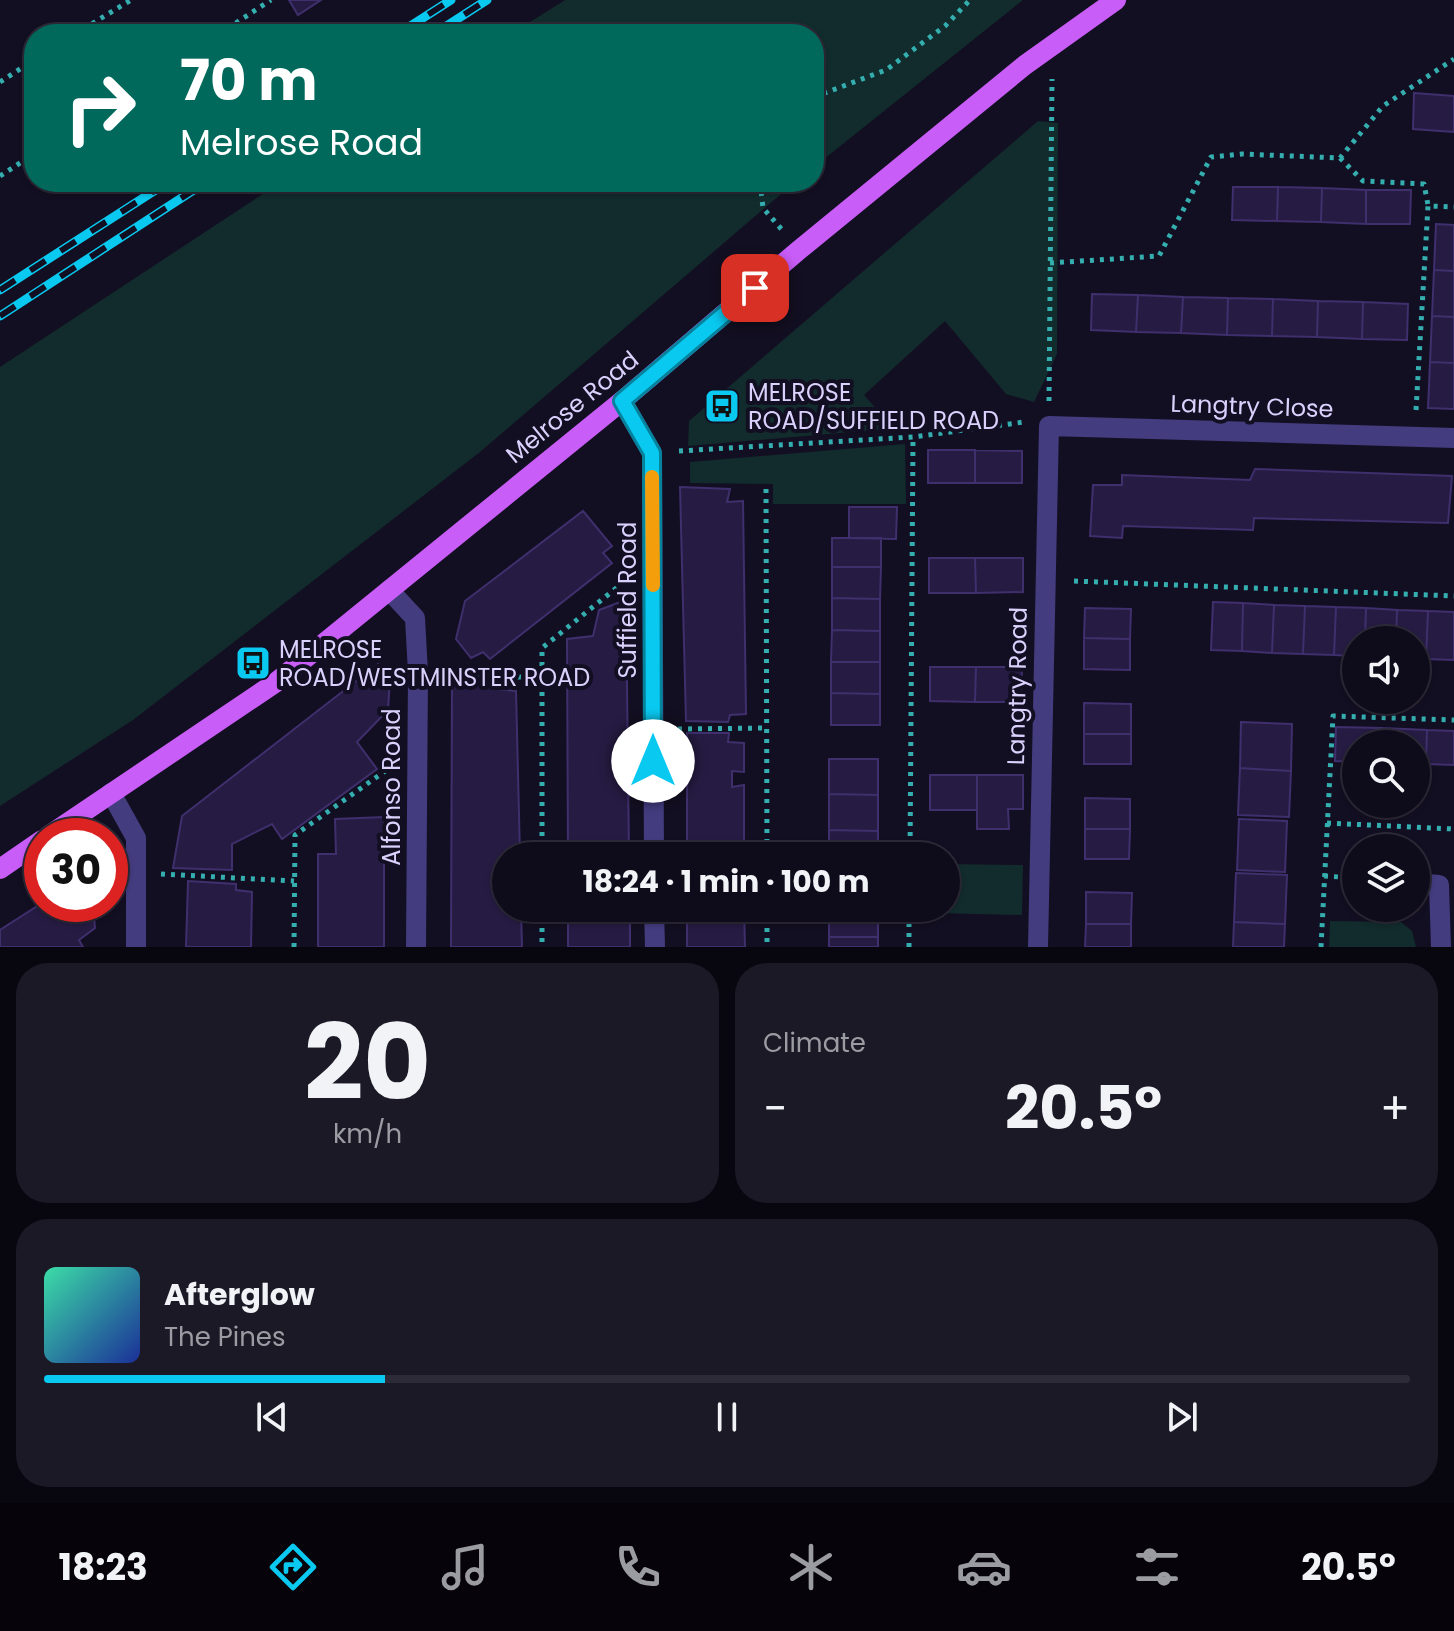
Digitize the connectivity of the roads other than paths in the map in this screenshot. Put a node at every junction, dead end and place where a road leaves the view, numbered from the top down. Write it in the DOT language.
graph roads {
  1 [pos="1116,0"];
  2 [pos="622,401"];
  3 [pos="1049,422"];
  4 [pos="1454,438"];
  5 [pos="389,590"];
  6 [pos="111,793"];
  7 [pos="74,818"];
  8 [pos="654,842"];
  9 [pos="24,852"];
  10 [pos="0,869"];
  11 [pos="1430,884"];
  12 [pos="654,922"];
  13 [pos="136,947"];
  14 [pos="416,947"];
  15 [pos="655,947"];
  16 [pos="1038,947"];
  17 [pos="1441,947"];
  1 -- 2 [label="main road, Melrose Road"];
  2 -- 5 [label="main road, Melrose Road"];
  2 -- 8 [label="street, Suffield Road"];
  3 -- 4 [label="street, Langtry Close"];
  3 -- 16 [label="street, Langtry Road"];
  5 -- 6 [label="main road, Melrose Road"];
  5 -- 14 [label="street, Alfonso Road"];
  6 -- 7 [label="main road, Melrose Road"];
  6 -- 13 [label="street"];
  9 -- 10 [label="main road"];
  11 -- 17 [label="street"];
  12 -- 15 [label="street"];
}
